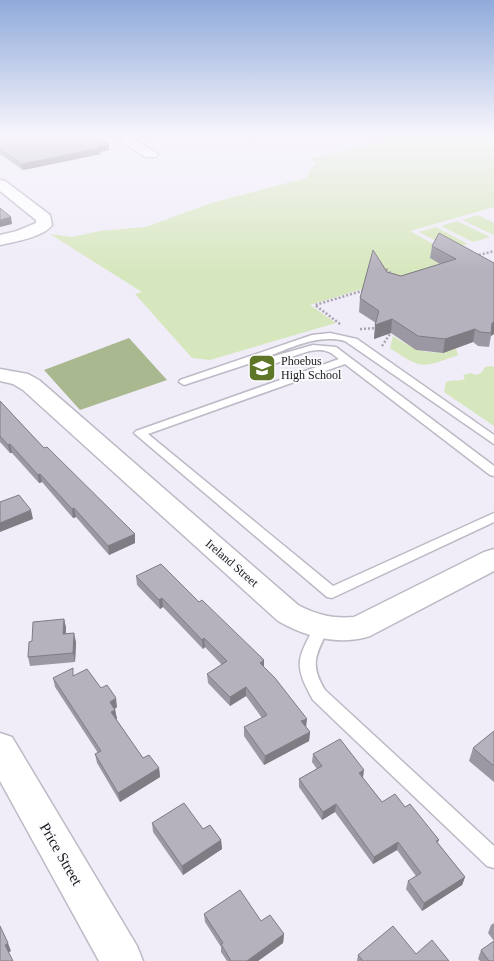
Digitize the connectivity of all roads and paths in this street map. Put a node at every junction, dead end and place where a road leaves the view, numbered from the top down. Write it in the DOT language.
graph roads {
  1 [pos="0,184"];
  2 [pos="0,240"];
  3 [pos="494,251"];
  4 [pos="480,260"];
  5 [pos="386,269"];
  6 [pos="394,276"];
  7 [pos="369,289"];
  8 [pos="341,325"];
  9 [pos="380,328"];
  10 [pos="356,330"];
  11 [pos="390,334"];
  12 [pos="379,350"];
  13 [pos="346,360"];
  14 [pos="234,365"];
  15 [pos="0,375"];
  16 [pos="184,382"];
  17 [pos="494,440"];
  18 [pos="494,472"];
  19 [pos="494,517"];
  20 [pos="494,559"];
  21 [pos="321,628"];
  22 [pos="0,748"];
  23 [pos="494,859"];
  24 [pos="122,961"];
  1 -- 2 [label="street"];
  3 -- 4 [label="path"];
  5 -- 6 [label="path"];
  7 -- 8 [label="path"];
  9 -- 10 [label="path"];
  11 -- 12 [label="path"];
  13 -- 14 [label="lane"];
  13 -- 18 [label="lane"];
  13 -- 19 [label="lane"];
  14 -- 16 [label="lane"];
  14 -- 17 [label="lane"];
  15 -- 21 [label="street, Ireland Street"];
  20 -- 21 [label="street, Ireland Street"];
  21 -- 23 [label="lane"];
  22 -- 24 [label="street, Price Street"];
}
